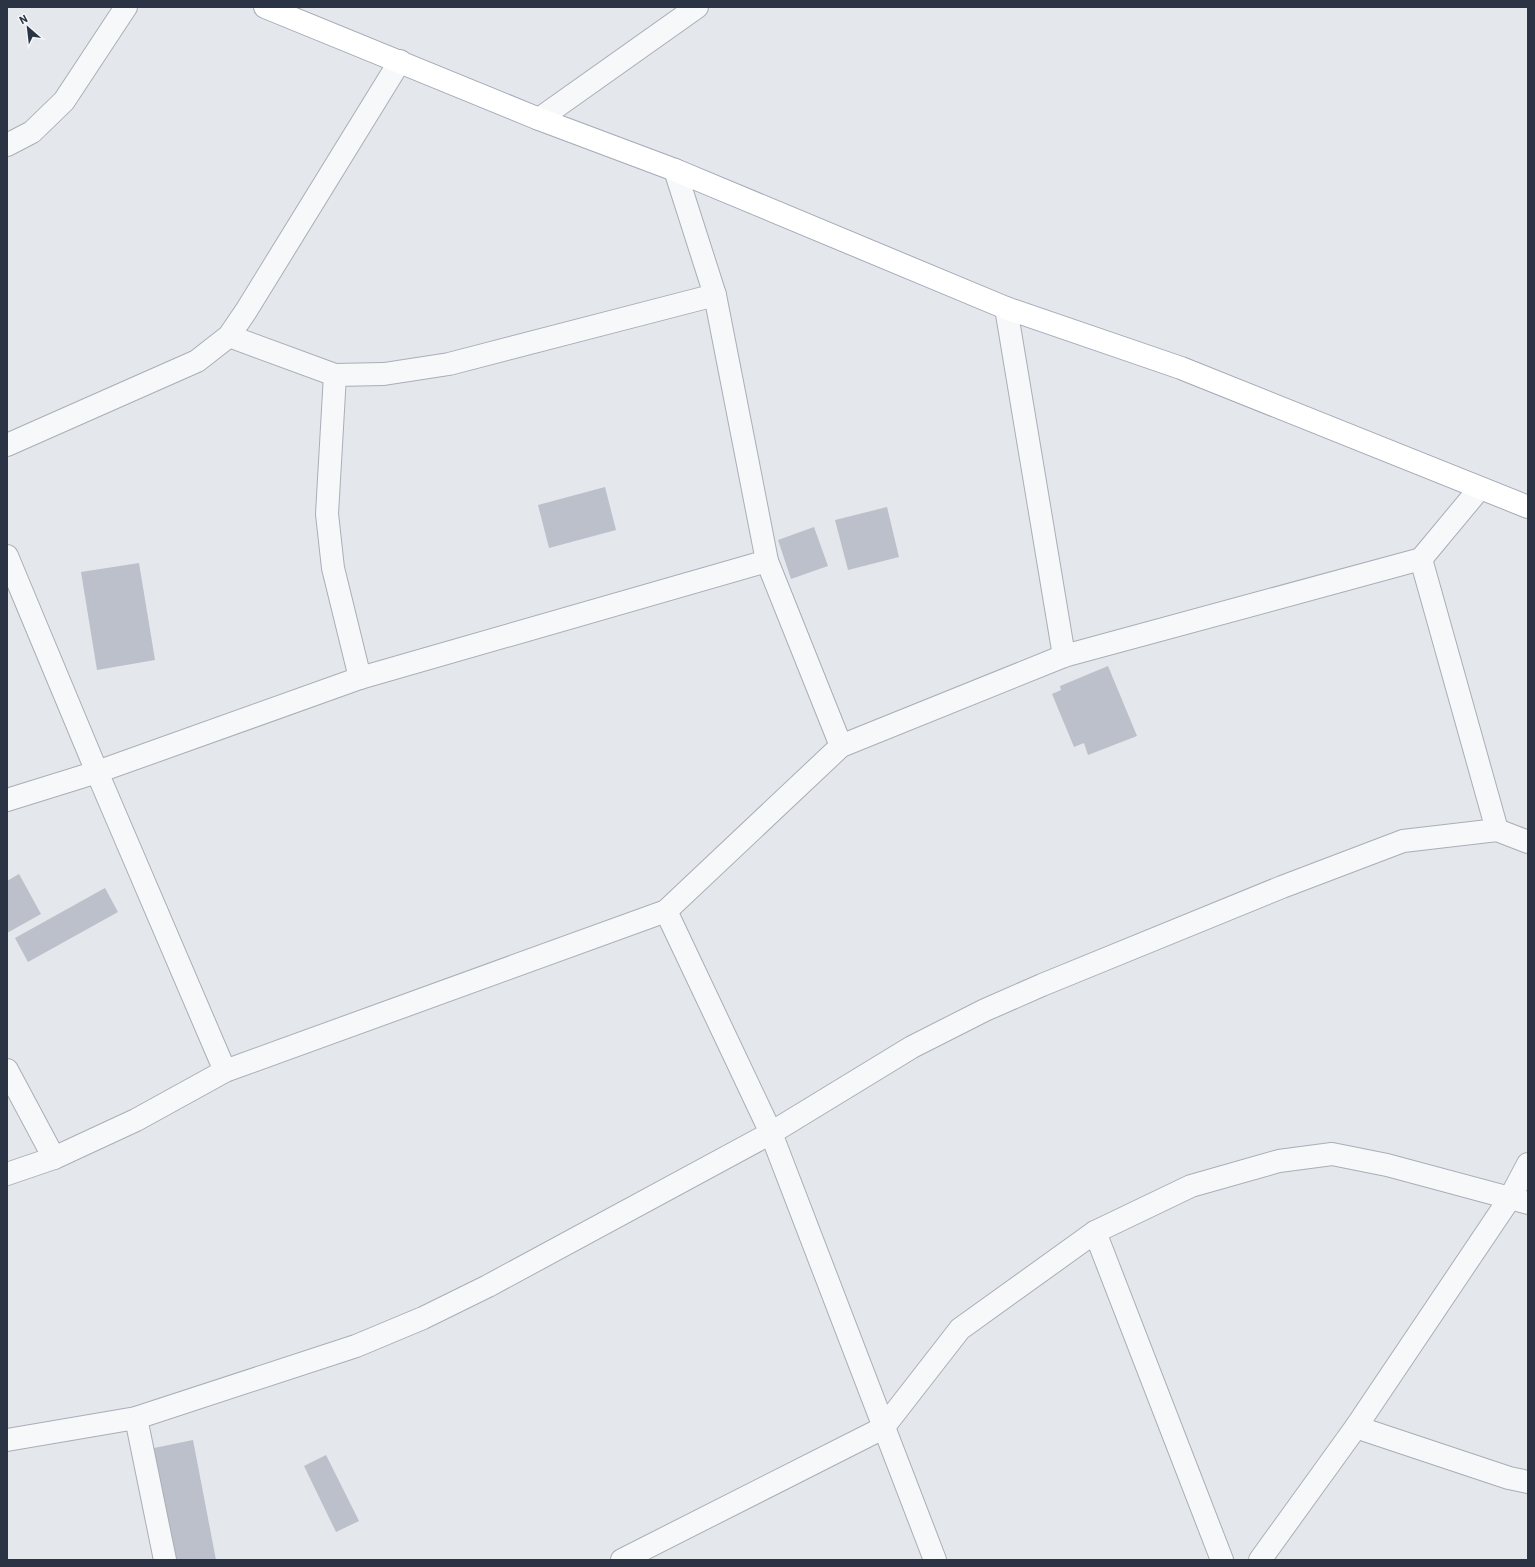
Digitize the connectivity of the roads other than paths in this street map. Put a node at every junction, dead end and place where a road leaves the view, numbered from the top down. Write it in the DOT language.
graph roads {
  1 [pos="126,7"];
  2 [pos="265,7"];
  3 [pos="698,7"];
  4 [pos="298,13"];
  5 [pos="400,62"];
  6 [pos="539,119"];
  7 [pos="7,145"];
  8 [pos="675,170"];
  9 [pos="715,295"];
  10 [pos="1006,308"];
  11 [pos="229,336"];
  12 [pos="335,375"];
  13 [pos="7,445"];
  14 [pos="1480,488"];
  15 [pos="1528,507"];
  16 [pos="7,556"];
  17 [pos="1421,559"];
  18 [pos="767,560"];
  19 [pos="1064,656"];
  20 [pos="360,678"];
  21 [pos="841,746"];
  22 [pos="97,772"];
  23 [pos="7,800"];
  24 [pos="1497,830"];
  25 [pos="1528,842"];
  26 [pos="666,910"];
  27 [pos="7,1070"];
  28 [pos="225,1071"];
  29 [pos="771,1133"];
  30 [pos="54,1158"];
  31 [pos="1528,1164"];
  32 [pos="7,1174"];
  33 [pos="1519,1201"];
  34 [pos="1095,1232"];
  35 [pos="136,1418"];
  36 [pos="1356,1427"];
  37 [pos="883,1428"];
  38 [pos="7,1440"];
  39 [pos="1528,1482"];
  40 [pos="165,1560"];
  41 [pos="622,1560"];
  42 [pos="935,1560"];
  43 [pos="1222,1560"];
  44 [pos="1260,1560"];
  1 -- 7 [label="street"];
  2 -- 4 [label="main road"];
  3 -- 6 [label="street"];
  4 -- 5 [label="main road"];
  5 -- 6 [label="main road"];
  5 -- 11 [label="street"];
  6 -- 8 [label="main road"];
  8 -- 9 [label="street"];
  8 -- 10 [label="main road"];
  9 -- 12 [label="street"];
  9 -- 18 [label="street"];
  10 -- 14 [label="main road"];
  10 -- 19 [label="street"];
  11 -- 12 [label="street"];
  11 -- 13 [label="street"];
  12 -- 20 [label="street"];
  14 -- 15 [label="main road"];
  14 -- 17 [label="street"];
  16 -- 22 [label="street"];
  17 -- 19 [label="street"];
  17 -- 24 [label="street"];
  18 -- 20 [label="street"];
  18 -- 21 [label="street"];
  19 -- 21 [label="street"];
  20 -- 22 [label="street"];
  21 -- 26 [label="street"];
  22 -- 23 [label="street"];
  22 -- 28 [label="street"];
  24 -- 25 [label="street"];
  24 -- 29 [label="street"];
  26 -- 28 [label="street"];
  26 -- 29 [label="street"];
  27 -- 30 [label="street"];
  28 -- 30 [label="street"];
  29 -- 35 [label="street"];
  29 -- 37 [label="street"];
  30 -- 32 [label="street"];
  31 -- 33 [label="street"];
  33 -- 34 [label="street"];
  33 -- 36 [label="street"];
  34 -- 37 [label="street"];
  34 -- 43 [label="street"];
  35 -- 38 [label="street"];
  35 -- 40 [label="street"];
  36 -- 39 [label="street"];
  36 -- 44 [label="street"];
  37 -- 41 [label="street"];
  37 -- 42 [label="street"];
}
